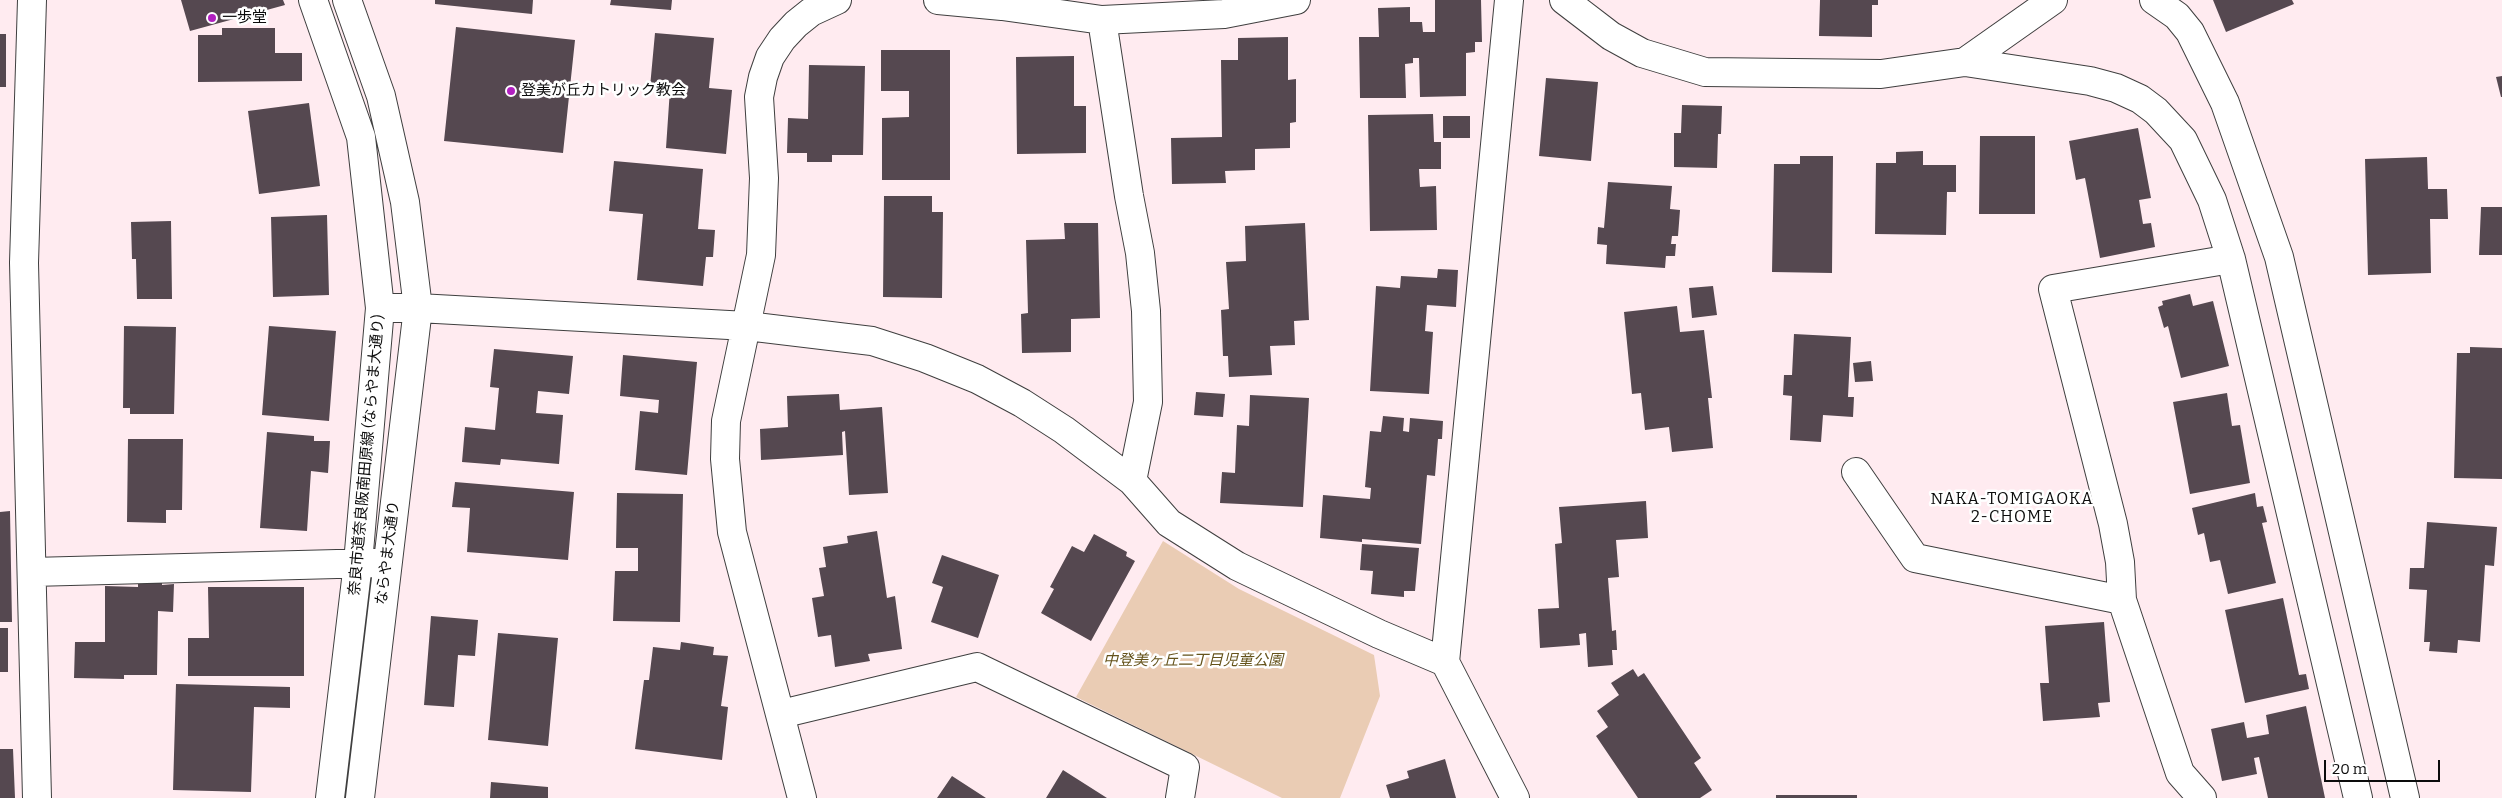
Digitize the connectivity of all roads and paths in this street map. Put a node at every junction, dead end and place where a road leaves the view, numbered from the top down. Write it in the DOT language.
graph roads {
  1 [pos="32,0"];
  2 [pos="313,0"];
  3 [pos="347,0"];
  4 [pos="837,0"];
  5 [pos="938,0"];
  6 [pos="1296,0"];
  7 [pos="1509,0"];
  8 [pos="1564,0"];
  9 [pos="2053,0"];
  10 [pos="2154,0"];
  11 [pos="1102,20"];
  12 [pos="1966,62"];
  13 [pos="2231,258"];
  14 [pos="12,263"];
  15 [pos="380,308"];
  16 [pos="418,308"];
  17 [pos="748,326"];
  18 [pos="1856,472"];
  19 [pos="1132,481"];
  20 [pos="358,563"];
  21 [pos="387,564"];
  22 [pos="32,572"];
  23 [pos="2122,600"];
  24 [pos="1445,662"];
  25 [pos="781,714"];
  26 [pos="38,798"];
  27 [pos="330,798"];
  28 [pos="360,798"];
  29 [pos="802,798"];
  30 [pos="1180,798"];
  31 [pos="1515,798"];
  32 [pos="2202,798"];
  33 [pos="2358,798"];
  34 [pos="2405,798"];
  1 -- 14 [label="street"];
  2 -- 15 [label="street, 奈良市道奈良阪南田原線 (ならやま大通り)"];
  3 -- 16 [label="street"];
  4 -- 17 [label="street"];
  5 -- 11 [label="street"];
  6 -- 11 [label="street"];
  7 -- 24 [label="street"];
  8 -- 12 [label="street"];
  9 -- 12 [label="street"];
  10 -- 34 [label="street"];
  11 -- 19 [label="street"];
  12 -- 13 [label="street"];
  13 -- 23 [label="street"];
  13 -- 33 [label="street"];
  14 -- 22 [label="street"];
  15 -- 16 [label="street"];
  15 -- 20 [label="street, 奈良市道奈良阪南田原線 (ならやま大通り)"];
  16 -- 17 [label="street"];
  16 -- 21 [label="street, ならやま大通り"];
  17 -- 19 [label="street"];
  17 -- 25 [label="street"];
  18 -- 23 [label="street"];
  19 -- 24 [label="street"];
  20 -- 21 [label="street"];
  20 -- 22 [label="street"];
  20 -- 27 [label="street, 奈良市道奈良阪南田原線 (ならやま大通り)"];
  21 -- 28 [label="street, ならやま大通り"];
  22 -- 26 [label="street"];
  23 -- 32 [label="street"];
  24 -- 31 [label="street"];
  25 -- 29 [label="street"];
  25 -- 30 [label="street"];
}
